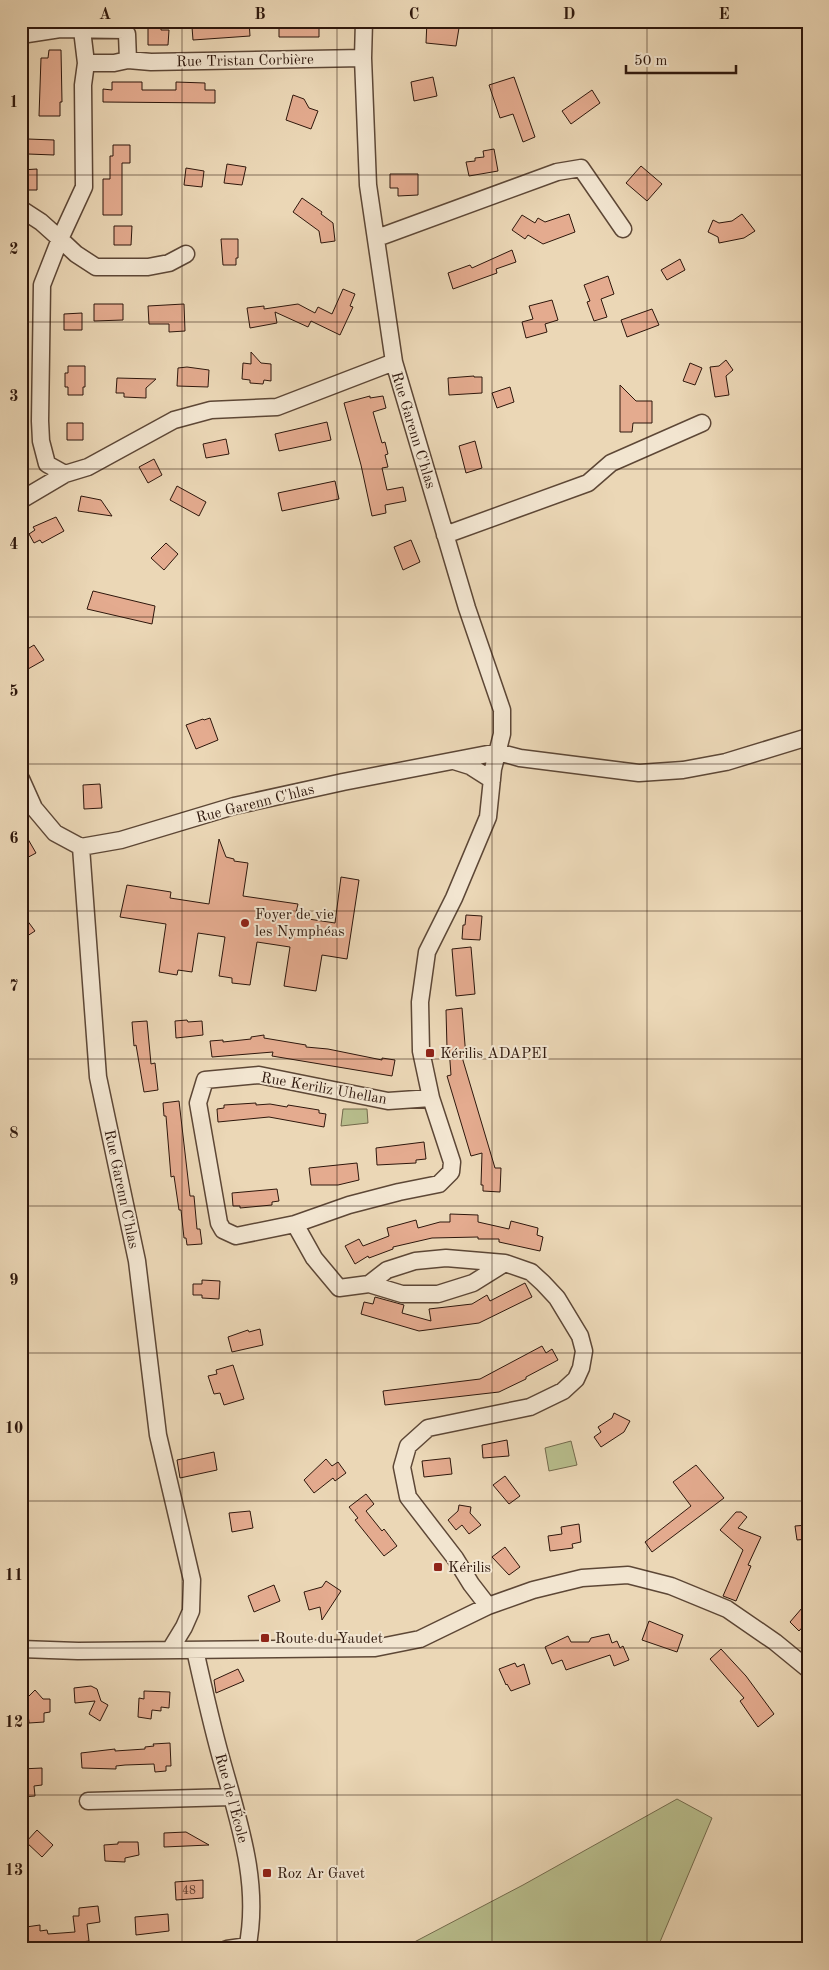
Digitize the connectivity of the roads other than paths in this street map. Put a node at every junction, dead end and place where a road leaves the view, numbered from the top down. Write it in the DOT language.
graph roads {
  1 [pos="364,21"];
  2 [pos="82,30"];
  3 [pos="21,35"];
  4 [pos="363,58"];
  5 [pos="128,60"];
  6 [pos="86,63"];
  7 [pos="21,209"];
  8 [pos="623,230"];
  9 [pos="377,238"];
  10 [pos="60,239"];
  11 [pos="186,254"];
  12 [pos="394,362"];
  13 [pos="702,423"];
  14 [pos="66,474"];
  15 [pos="21,500"];
  16 [pos="445,535"];
  17 [pos="808,737"];
  18 [pos="498,752"];
  19 [pos="452,761"];
  20 [pos="21,779"];
  21 [pos="492,780"];
  22 [pos="81,847"];
  23 [pos="431,1098"];
  24 [pos="296,1224"];
  25 [pos="505,1263"];
  26 [pos="369,1284"];
  27 [pos="488,1606"];
  28 [pos="21,1649"];
  29 [pos="170,1650"];
  30 [pos="195,1650"];
  31 [pos="808,1669"];
  32 [pos="232,1797"];
  33 [pos="88,1801"];
  34 [pos="247,1947"];
  35 [pos="227,1949"];
  1 -- 4 [label="street, Rue Garenn C'hlas"];
  2 -- 3 [label="street"];
  2 -- 5 [label="street"];
  2 -- 6 [label="street"];
  4 -- 5 [label="street, Rue Tristan Corbière"];
  4 -- 9 [label="street, Rue Garenn C'hlas"];
  5 -- 6 [label="street, Rue Tristan Corbière"];
  6 -- 10 [label="street"];
  7 -- 10 [label="street"];
  8 -- 9 [label="street"];
  9 -- 12 [label="street, Rue Garenn C'hlas"];
  10 -- 11 [label="street"];
  10 -- 14 [label="street"];
  12 -- 14 [label="street"];
  12 -- 16 [label="street, Rue Garenn C'hlas"];
  13 -- 16 [label="street"];
  14 -- 15 [label="street"];
  16 -- 18 [label="street, Rue Garenn C'hlas"];
  17 -- 18 [label="street"];
  18 -- 19 [label="street, Rue Garenn C'hlas"];
  18 -- 21 [label="street, Rue Keriliz Uhellan"];
  19 -- 21 [label="street"];
  19 -- 22 [label="street, Rue Garenn C'hlas"];
  20 -- 22 [label="street"];
  21 -- 23 [label="street, Rue Keriliz Uhellan"];
  22 -- 29 [label="street, Rue Garenn C'hlas"];
  23 -- 24 [label="street, Rue Keriliz Uhellan"];
  23 -- 24 [label="street, Rue Keriliz Uhellan"];
  24 -- 26 [label="street"];
  25 -- 26 [label="street"];
  25 -- 26 [label="street"];
  25 -- 27 [label="street"];
  27 -- 30 [label="street"];
  27 -- 31 [label="street"];
  28 -- 29 [label="street"];
  29 -- 30 [label="street"];
  30 -- 32 [label="street, Rue de l'École"];
  32 -- 33 [label="street"];
  32 -- 34 [label="street, Rue de l'École"];
  34 -- 35 [label="street"];
}
